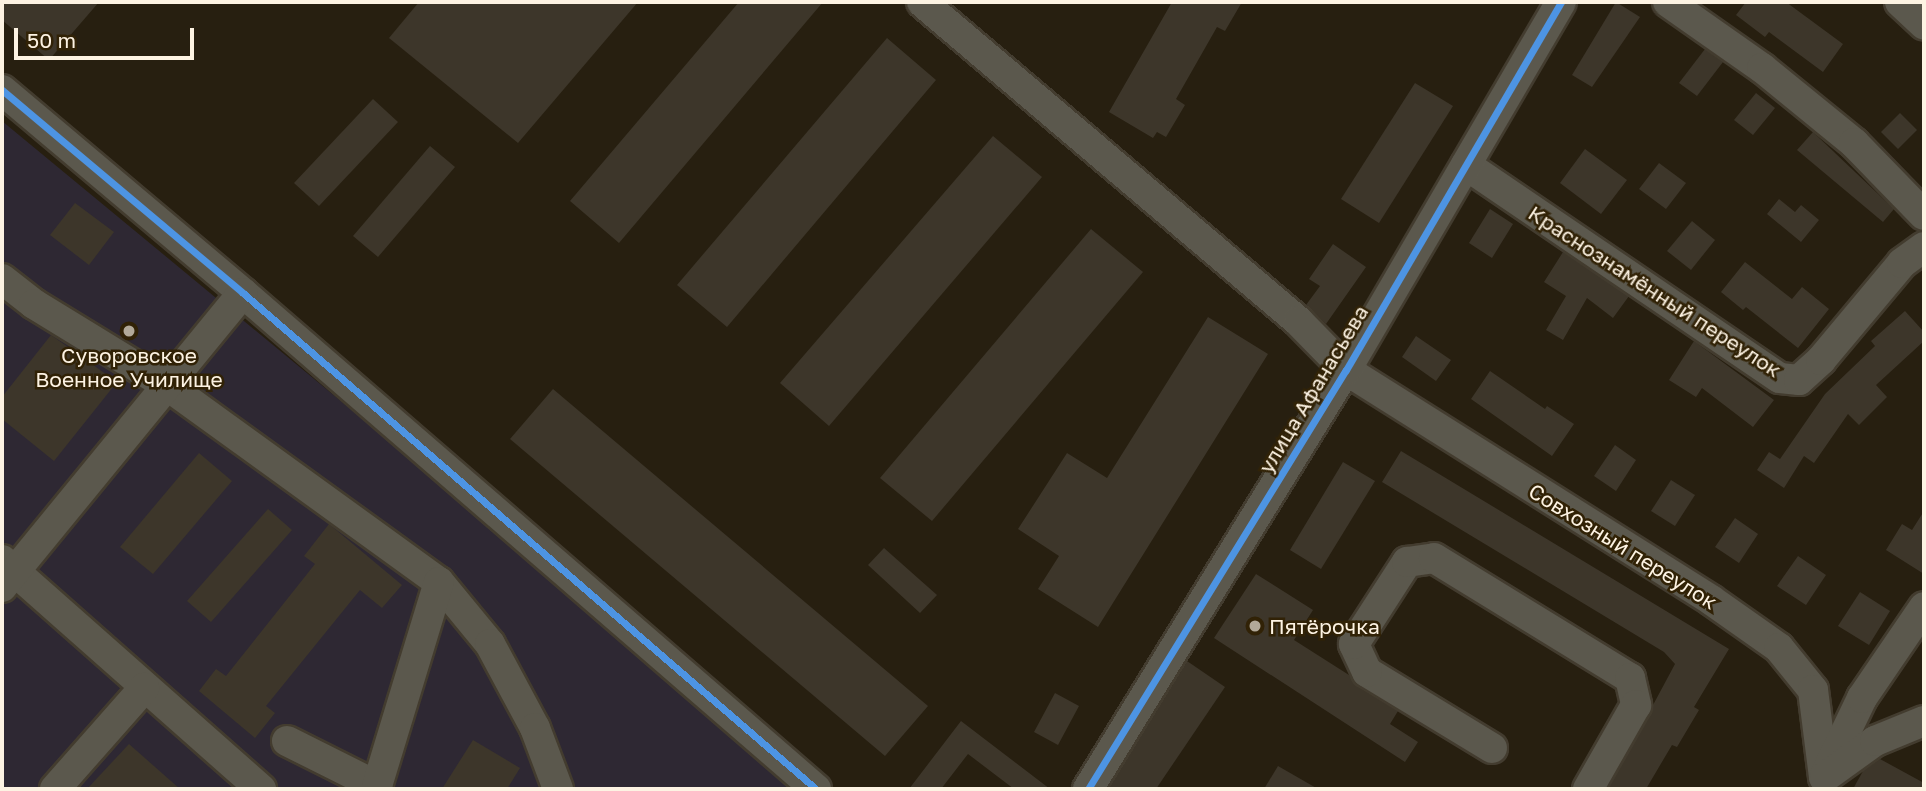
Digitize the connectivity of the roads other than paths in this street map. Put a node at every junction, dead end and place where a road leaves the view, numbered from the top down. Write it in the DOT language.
graph roads {
  1 [pos="922,2"];
  2 [pos="1561,2"];
  3 [pos="1668,2"];
  4 [pos="1900,2"];
  5 [pos="1924,24"];
  6 [pos="2,90"];
  7 [pos="1466,165"];
  8 [pos="1924,215"];
  9 [pos="1924,247"];
  10 [pos="2,279"];
  11 [pos="243,293"];
  12 [pos="1346,370"];
  13 [pos="168,386"];
  14 [pos="6,573"];
  15 [pos="439,582"];
  16 [pos="1924,607"];
  17 [pos="144,688"];
  18 [pos="1924,721"];
  19 [pos="287,741"];
  20 [pos="1492,748"];
  21 [pos="1820,783"];
  22 [pos="378,788"];
  23 [pos="55,789"];
  24 [pos="261,789"];
  25 [pos="558,789"];
  26 [pos="816,789"];
  27 [pos="1088,789"];
  28 [pos="1588,789"];
  1 -- 12 [label="street, Совхозный переулок"];
  2 -- 7 [label="street, улица Афанасьева"];
  3 -- 8 [label="street"];
  4 -- 5 [label="street"];
  6 -- 11 [label="street"];
  7 -- 9 [label="street, Краснознамённый переулок"];
  7 -- 12 [label="street, улица Афанасьева"];
  10 -- 13 [label="street"];
  11 -- 13 [label="street"];
  11 -- 26 [label="street"];
  12 -- 21 [label="street, Совхозный переулок"];
  12 -- 27 [label="street, улица Афанасьева"];
  13 -- 14 [label="street"];
  13 -- 15 [label="street"];
  14 -- 17 [label="street"];
  15 -- 22 [label="street"];
  15 -- 25 [label="street"];
  16 -- 21 [label="street"];
  17 -- 23 [label="street"];
  17 -- 24 [label="street"];
  18 -- 21 [label="street"];
  19 -- 22 [label="street"];
  20 -- 28 [label="street"];
}
